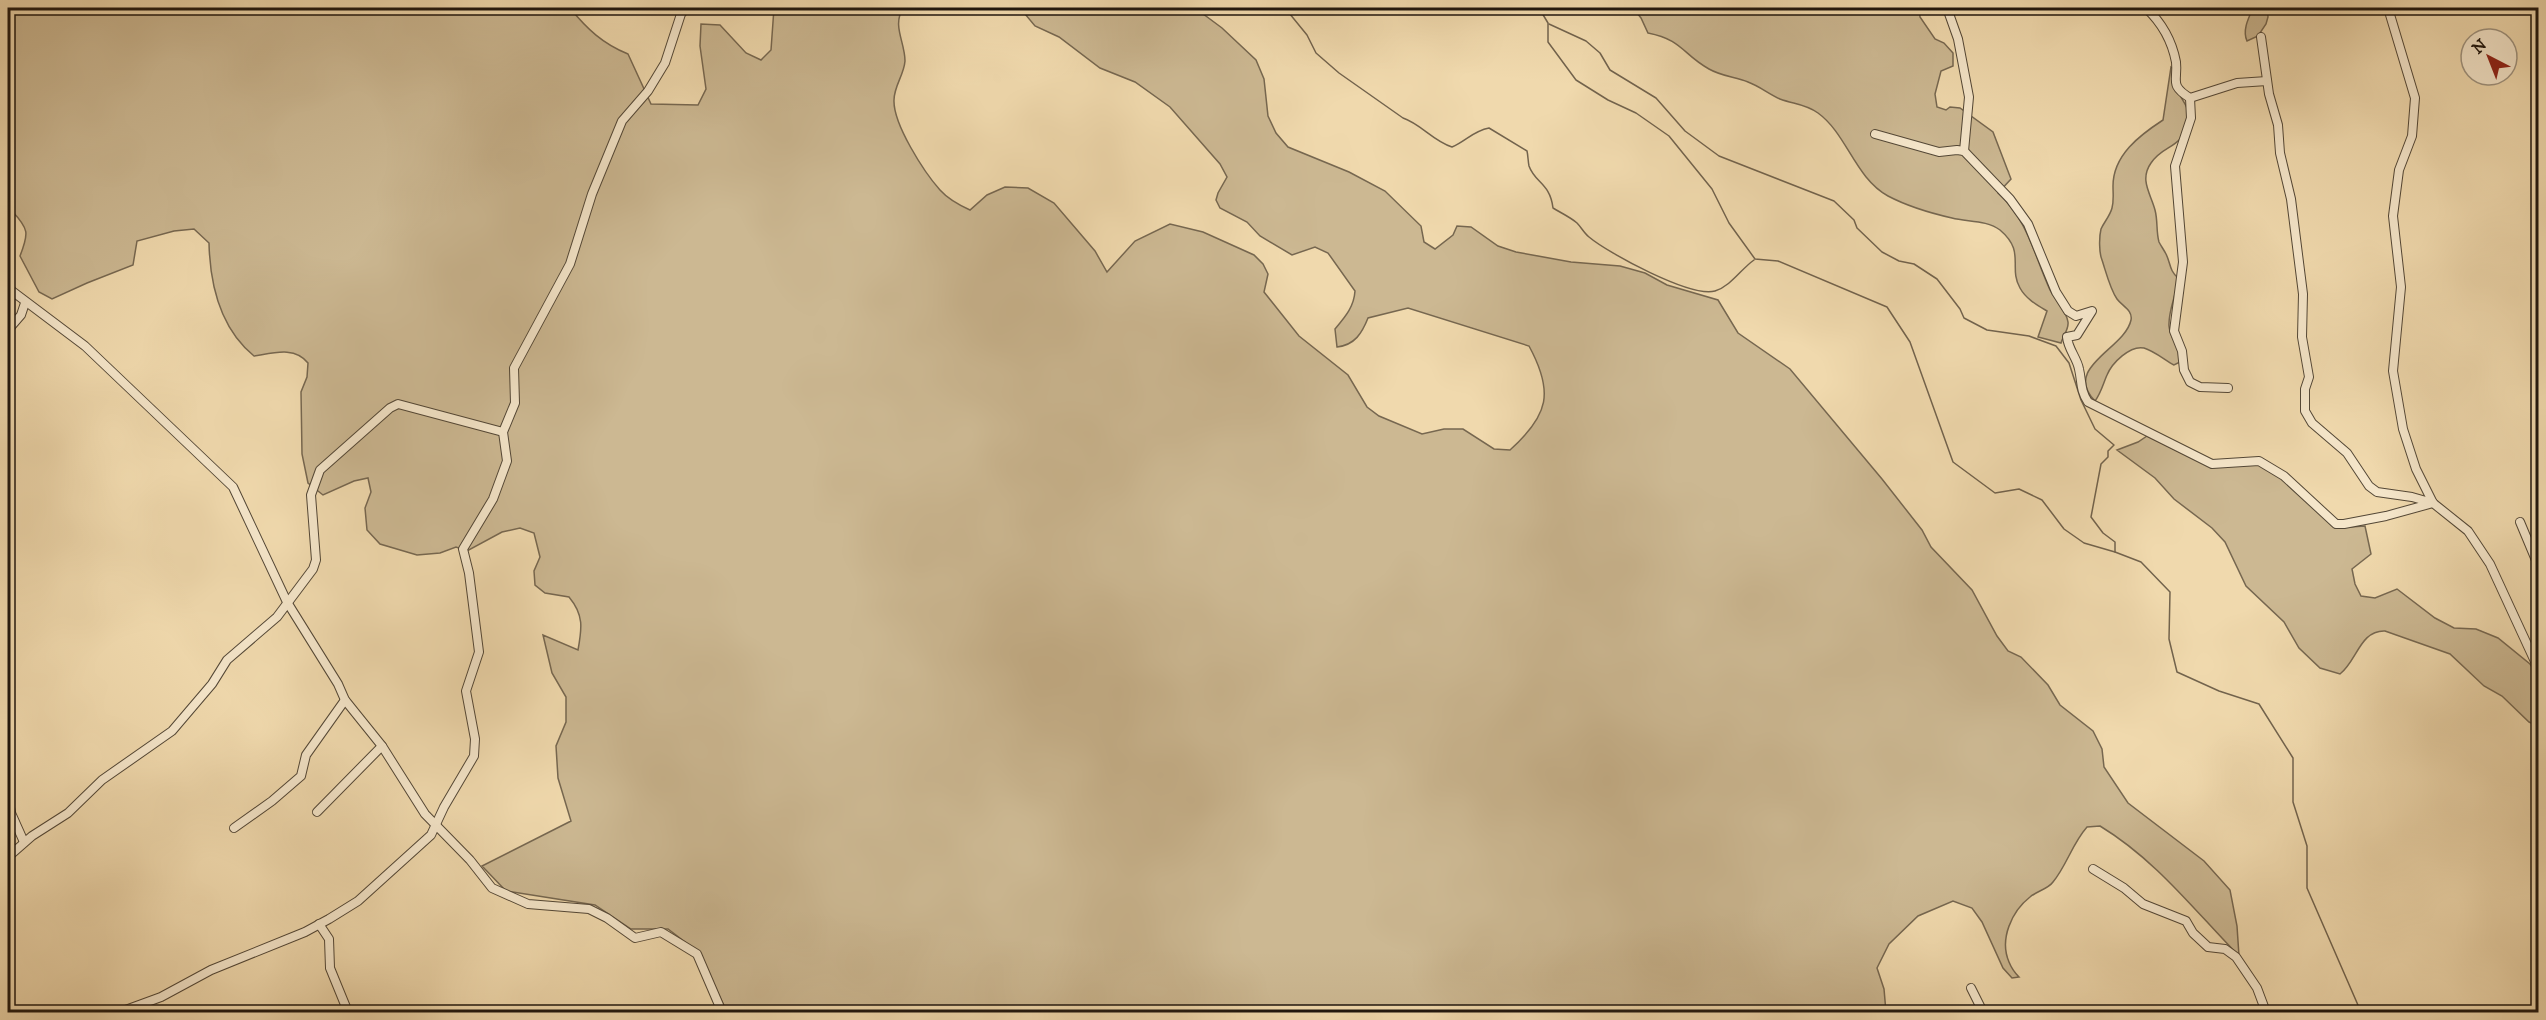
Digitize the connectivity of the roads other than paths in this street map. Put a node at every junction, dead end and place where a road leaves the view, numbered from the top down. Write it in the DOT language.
graph roads {
  1 [pos="686,8"];
  2 [pos="1947,8"];
  3 [pos="2146,8"];
  4 [pos="2388,8"];
  5 [pos="2261,37"];
  6 [pos="2267,81"];
  7 [pos="2190,98"];
  8 [pos="1875,134"];
  9 [pos="1964,151"];
  10 [pos="8,288"];
  11 [pos="25,303"];
  12 [pos="8,330"];
  13 [pos="2228,388"];
  14 [pos="503,432"];
  15 [pos="2433,503"];
  16 [pos="2520,522"];
  17 [pos="2538,565"];
  18 [pos="288,602"];
  19 [pos="2538,668"];
  20 [pos="345,700"];
  21 [pos="382,746"];
  22 [pos="8,796"];
  23 [pos="317,812"];
  24 [pos="435,826"];
  25 [pos="234,828"];
  26 [pos="24,842"];
  27 [pos="8,857"];
  28 [pos="2093,869"];
  29 [pos="319,924"];
  30 [pos="1971,988"];
  31 [pos="120,1012"];
  32 [pos="348,1012"];
  33 [pos="722,1012"];
  34 [pos="1983,1012"];
  35 [pos="2266,1012"];
  1 -- 14 [label="street"];
  2 -- 9 [label="street"];
  3 -- 7 [label="street"];
  4 -- 15 [label="street"];
  5 -- 6 [label="street"];
  6 -- 7 [label="street"];
  6 -- 15 [label="street"];
  7 -- 13 [label="street"];
  8 -- 9 [label="street"];
  9 -- 15 [label="street"];
  10 -- 11 [label="street"];
  11 -- 12 [label="street"];
  11 -- 18 [label="street"];
  14 -- 18 [label="street"];
  14 -- 24 [label="street"];
  15 -- 19 [label="street"];
  16 -- 17 [label="street"];
  18 -- 20 [label="street"];
  18 -- 26 [label="street"];
  20 -- 21 [label="street"];
  20 -- 25 [label="street"];
  21 -- 23 [label="street"];
  21 -- 24 [label="street"];
  22 -- 26 [label="street"];
  24 -- 29 [label="street"];
  24 -- 33 [label="street"];
  26 -- 27 [label="street"];
  28 -- 35 [label="street"];
  29 -- 31 [label="street"];
  29 -- 32 [label="street"];
  30 -- 34 [label="street"];
}
